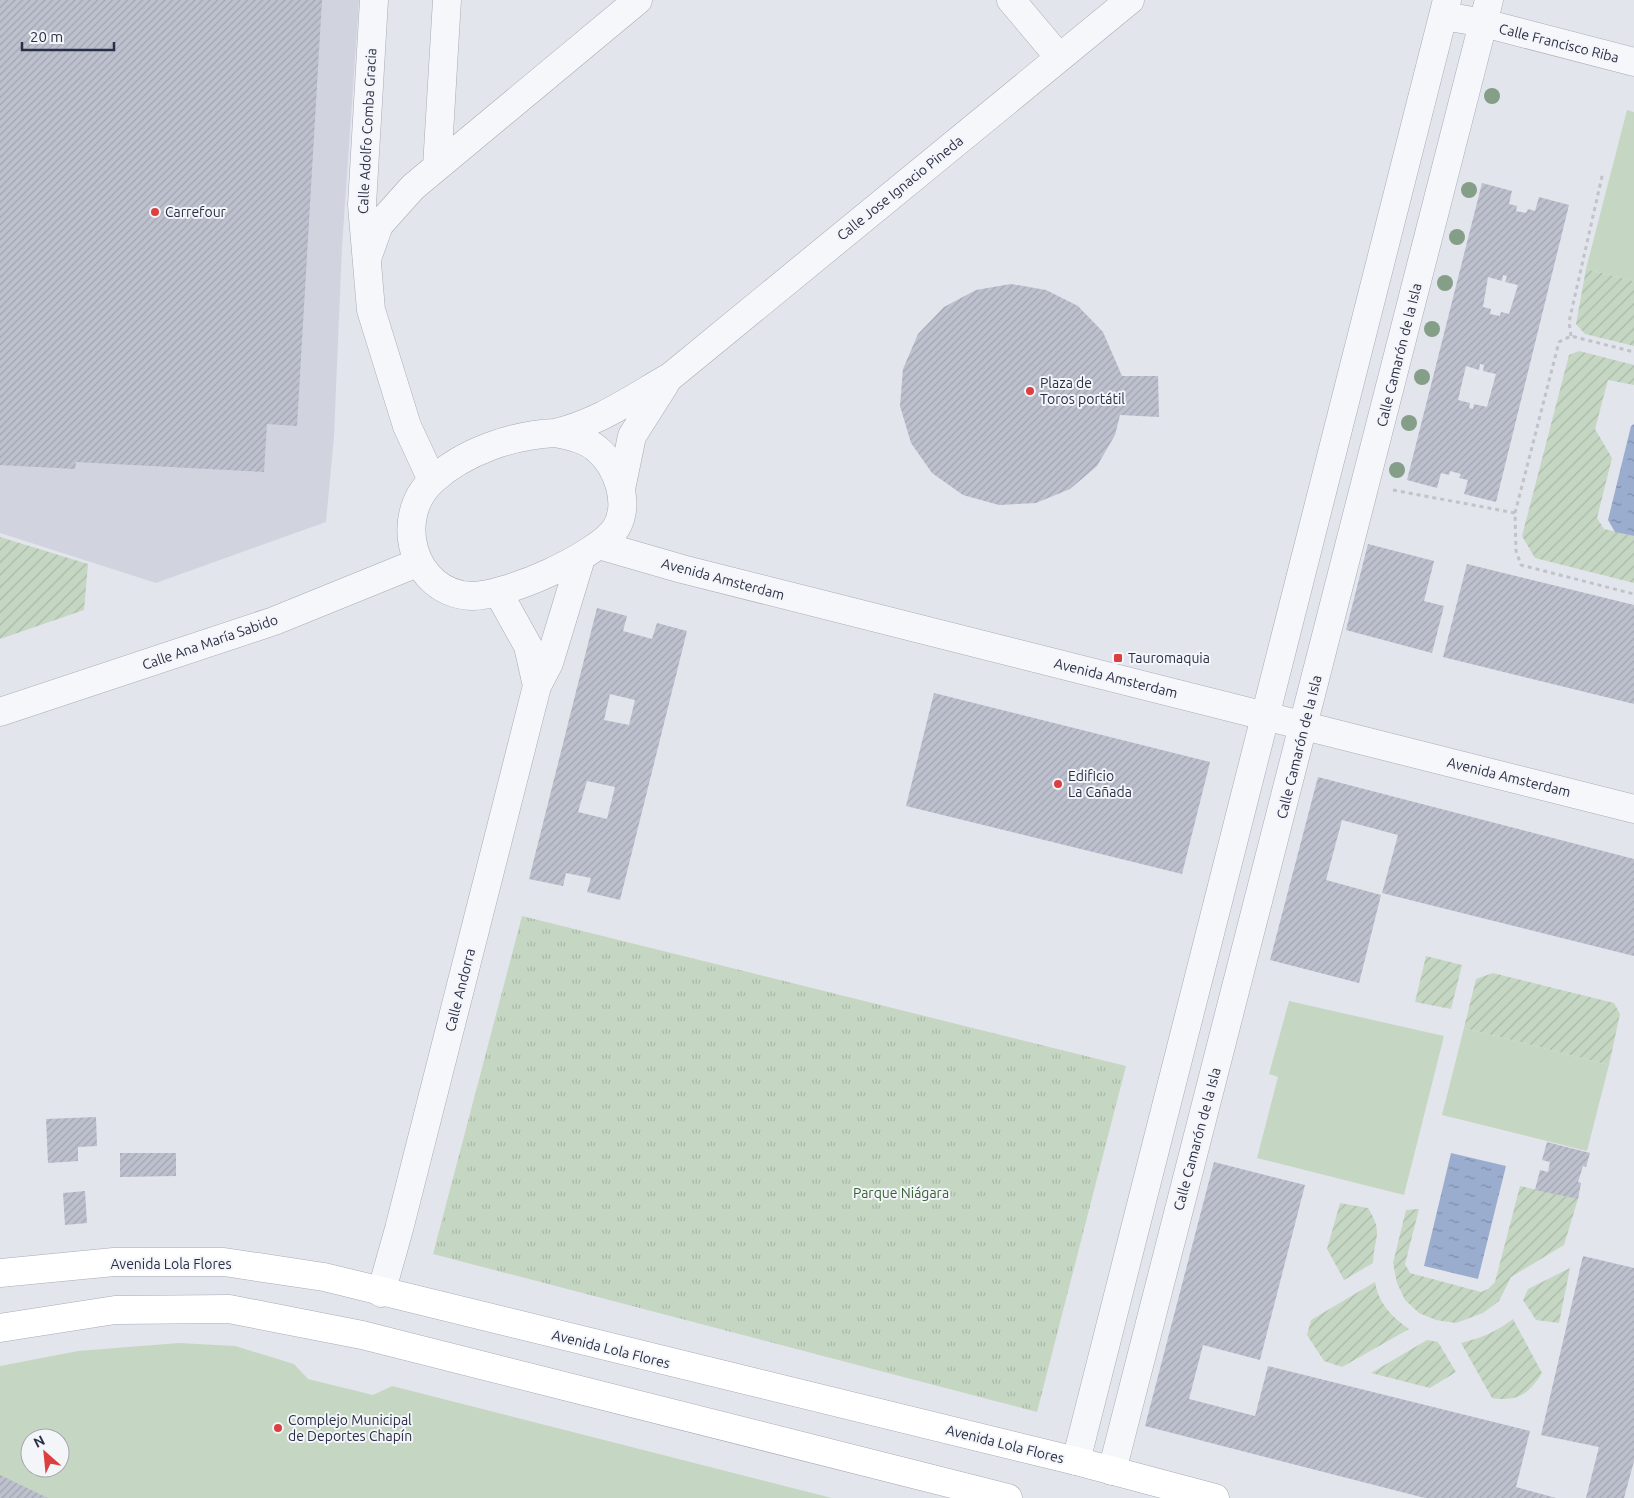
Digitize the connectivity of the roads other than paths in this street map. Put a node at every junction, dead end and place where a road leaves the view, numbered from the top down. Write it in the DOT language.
graph roads {
  1 [pos="374,0"];
  2 [pos="447,0"];
  3 [pos="638,0"];
  4 [pos="1011,0"];
  5 [pos="1130,0"];
  6 [pos="1445,8"];
  7 [pos="1487,12"];
  8 [pos="1059,57"];
  9 [pos="1634,62"];
  10 [pos="437,167"];
  11 [pos="366,262"];
  12 [pos="670,377"];
  13 [pos="555,432"];
  14 [pos="432,480"];
  15 [pos="621,490"];
  16 [pos="590,551"];
  17 [pos="417,563"];
  18 [pos="498,592"];
  19 [pos="537,686"];
  20 [pos="0,712"];
  21 [pos="1264,716"];
  22 [pos="1304,725"];
  23 [pos="1634,809"];
  24 [pos="0,1273"];
  25 [pos="381,1293"];
  26 [pos="0,1328"];
  27 [pos="1076,1461"];
  28 [pos="1112,1470"];
  29 [pos="1008,1498"];
  30 [pos="1215,1498"];
  1 -- 11 [label="street, Calle Adolfo Comba Gracia"];
  2 -- 10 [label="street"];
  3 -- 10 [label="street, Calle Adolfo Comba Gracia"];
  4 -- 8 [label="street"];
  5 -- 8 [label="street, Calle Jose Ignacio Pineda"];
  6 -- 7 [label="street"];
  6 -- 21 [label="street"];
  7 -- 9 [label="street, Calle Francisco Riba"];
  7 -- 22 [label="street, Calle Camarón de la Isla"];
  8 -- 12 [label="street, Calle Jose Ignacio Pineda"];
  10 -- 11 [label="street, Calle Adolfo Comba Gracia"];
  11 -- 14 [label="street, Calle Adolfo Comba Gracia"];
  12 -- 13 [label="street, Calle Jose Ignacio Pineda"];
  12 -- 15 [label="street, Calle Jose Ignacio Pineda"];
  13 -- 14 [label="street"];
  13 -- 15 [label="street"];
  14 -- 17 [label="street"];
  15 -- 16 [label="street"];
  16 -- 18 [label="street"];
  16 -- 19 [label="street, Calle Andorra"];
  16 -- 21 [label="street, Avenida Amsterdam"];
  17 -- 18 [label="street"];
  17 -- 20 [label="street, Calle Ana María Sabido"];
  18 -- 19 [label="street, Calle Andorra"];
  19 -- 25 [label="street, Calle Andorra"];
  21 -- 22 [label="street, Avenida Amsterdam"];
  21 -- 27 [label="street"];
  22 -- 23 [label="street, Avenida Amsterdam"];
  22 -- 28 [label="street, Calle Camarón de la Isla"];
  24 -- 25 [label="main road, Avenida Lola Flores"];
  25 -- 27 [label="main road, Avenida Lola Flores"];
  26 -- 29 [label="main road"];
  27 -- 28 [label="main road, Avenida Lola Flores"];
  28 -- 30 [label="main road, Avenida Lola Flores"];
}
